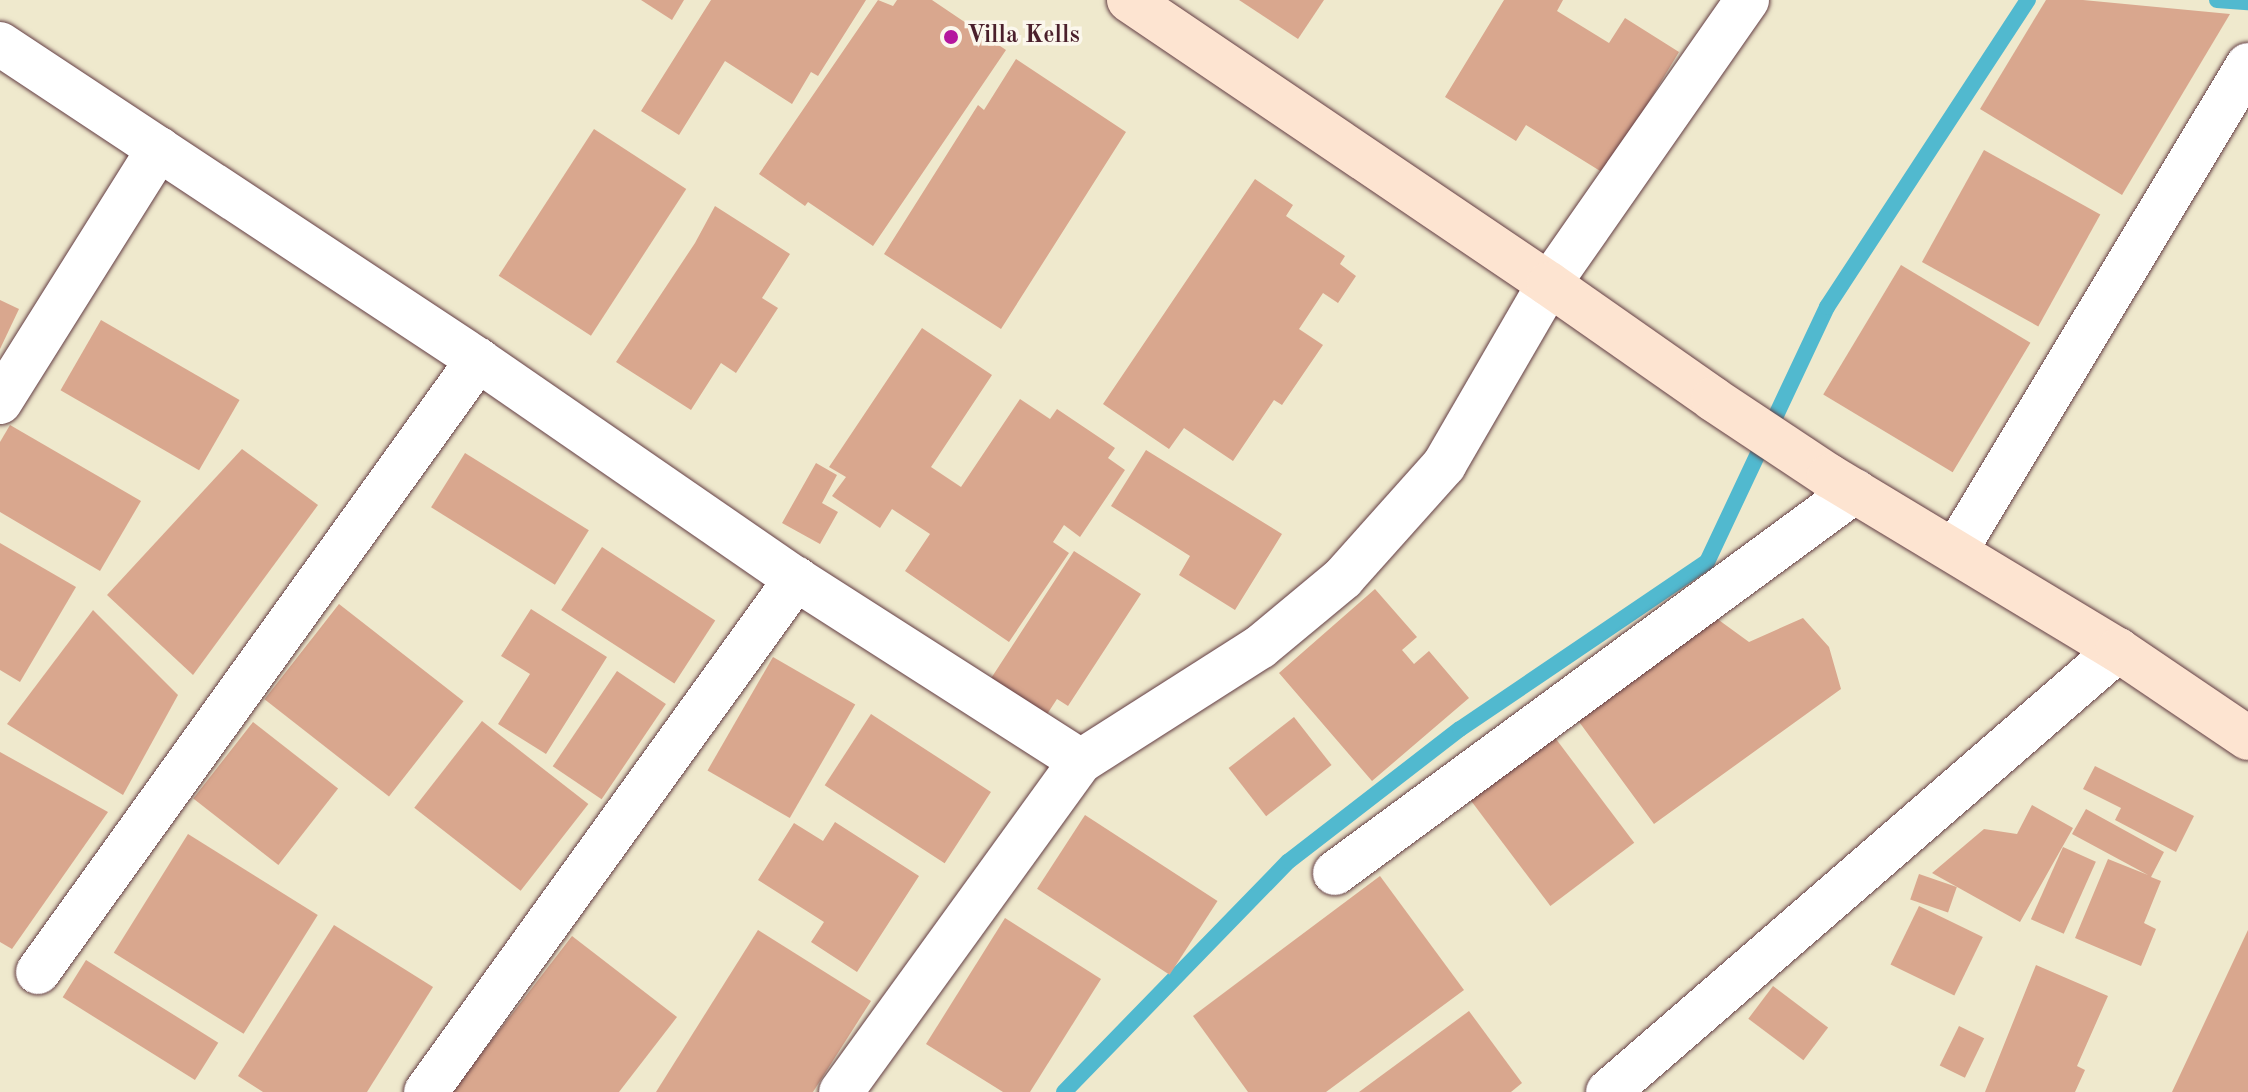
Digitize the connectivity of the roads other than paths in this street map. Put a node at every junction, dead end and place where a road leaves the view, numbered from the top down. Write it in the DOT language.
graph roads {
  1 [pos="1129,0"];
  2 [pos="1747,0"];
  3 [pos="0,44"];
  4 [pos="2248,65"];
  5 [pos="159,149"];
  6 [pos="1549,284"];
  7 [pos="478,360"];
  8 [pos="0,402"];
  9 [pos="1842,483"];
  10 [pos="1956,550"];
  11 [pos="796,579"];
  12 [pos="2118,650"];
  13 [pos="2248,738"];
  14 [pos="1081,761"];
  15 [pos="1335,873"];
  16 [pos="38,972"];
  17 [pos="426,1092"];
  18 [pos="841,1092"];
  19 [pos="1608,1092"];
  1 -- 6 [label="street"];
  2 -- 6 [label="street"];
  3 -- 5 [label="street"];
  4 -- 10 [label="street"];
  5 -- 7 [label="street"];
  5 -- 8 [label="street"];
  6 -- 9 [label="street"];
  6 -- 14 [label="street"];
  7 -- 11 [label="street"];
  7 -- 16 [label="street"];
  9 -- 10 [label="street"];
  9 -- 15 [label="street"];
  10 -- 12 [label="street"];
  11 -- 14 [label="street"];
  11 -- 17 [label="street"];
  12 -- 13 [label="street"];
  12 -- 19 [label="street"];
  14 -- 18 [label="street"];
}
